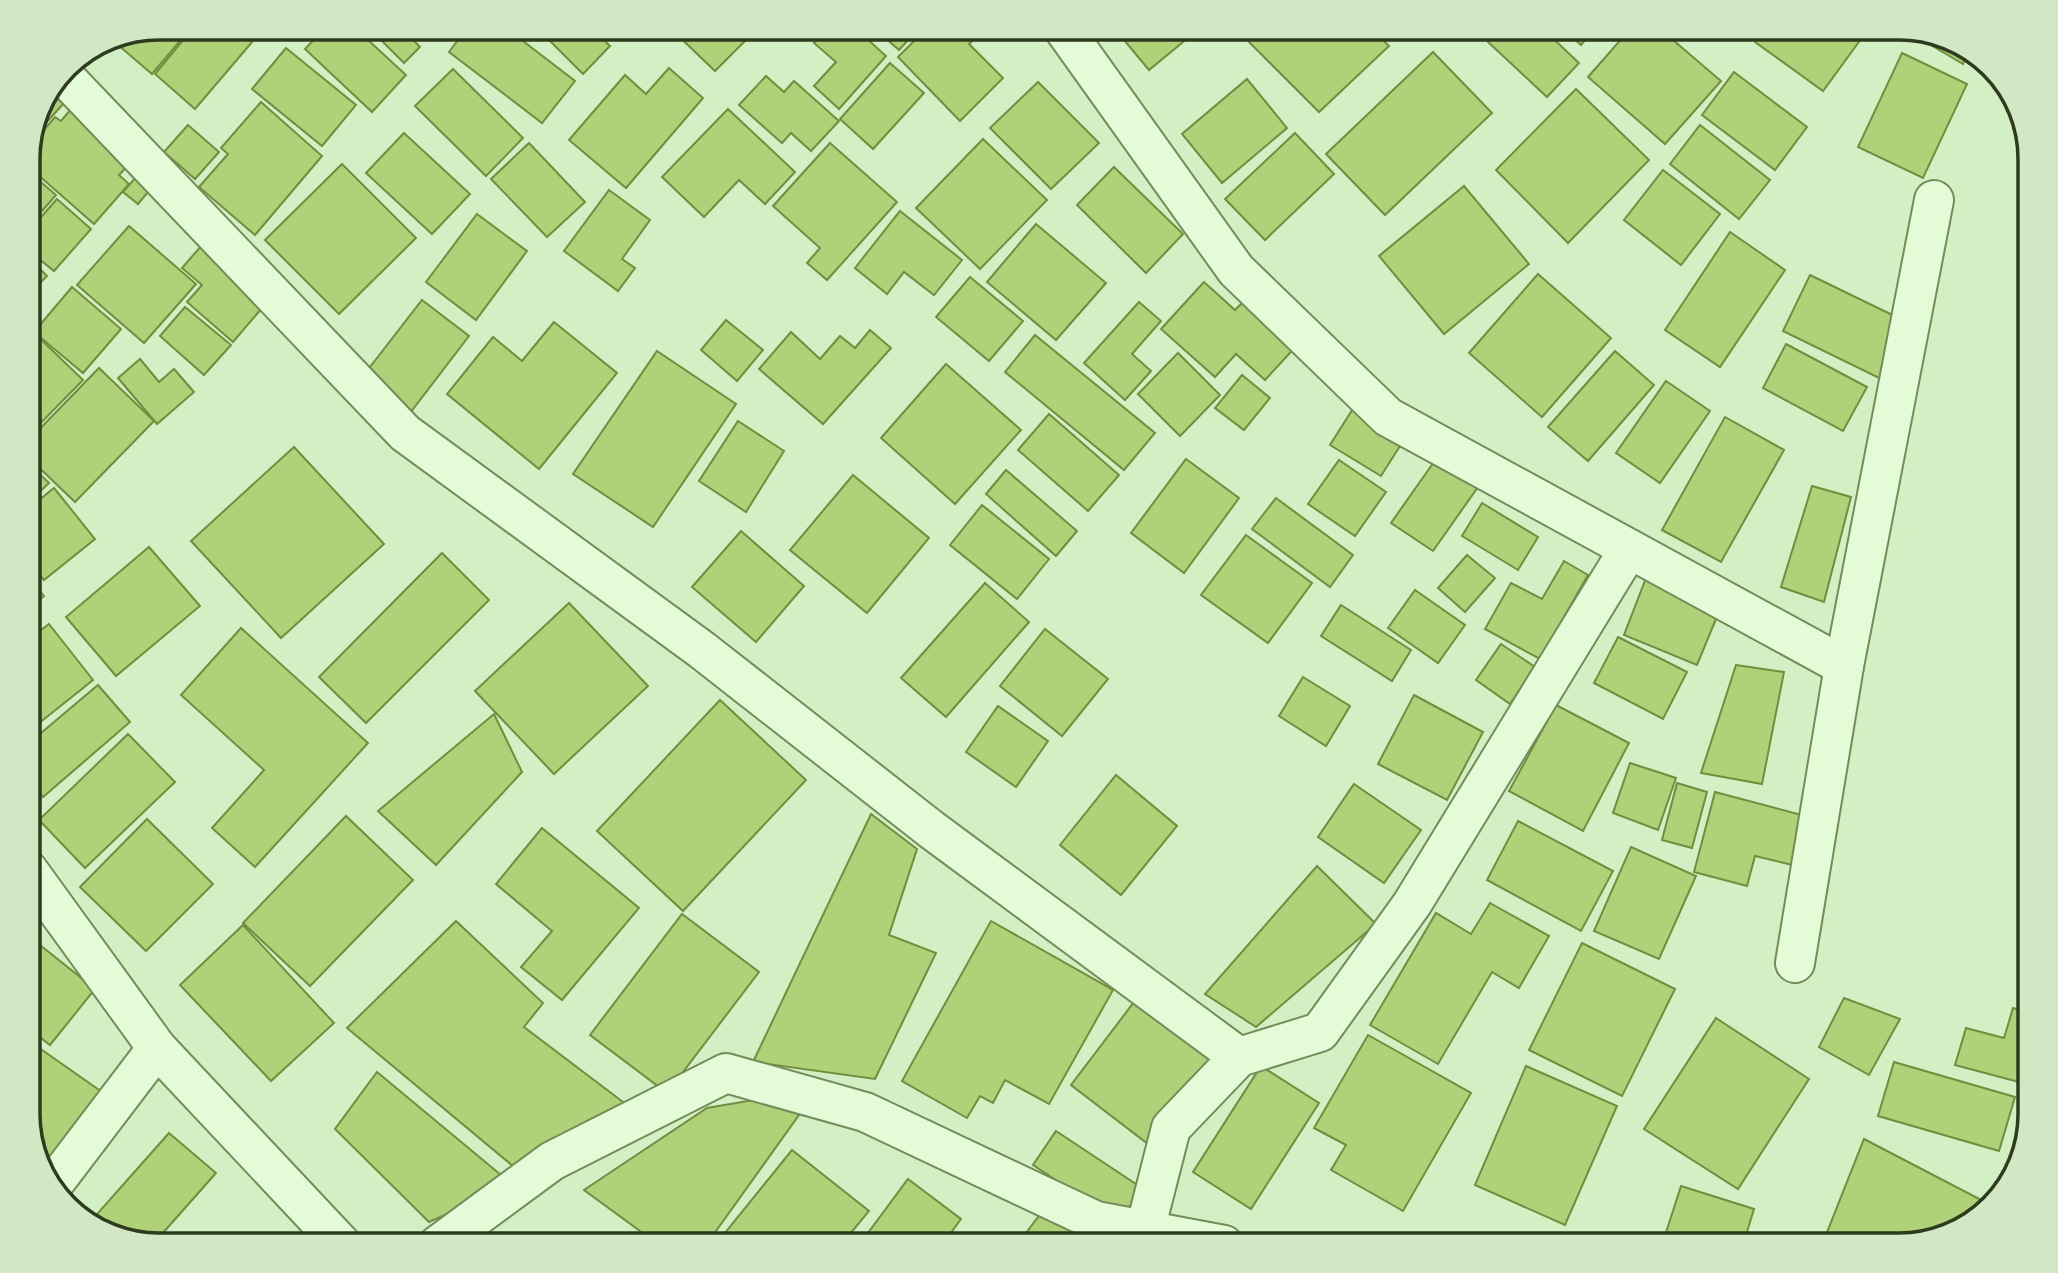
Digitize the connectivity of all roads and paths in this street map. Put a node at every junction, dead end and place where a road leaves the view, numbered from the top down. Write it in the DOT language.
graph roads {
  1 [pos="1072,40"];
  2 [pos="69,82"];
  3 [pos="1934,200"];
  4 [pos="1629,549"];
  5 [pos="1843,666"];
  6 [pos="41,888"];
  7 [pos="1795,963"];
  8 [pos="156,1048"];
  9 [pos="1239,1057"];
  10 [pos="58,1176"];
  11 [pos="1145,1230"];
  12 [pos="331,1233"];
  13 [pos="454,1233"];
  14 [pos="1098,1233"];
  15 [pos="1161,1233"];
  1 -- 4 [label="street"];
  2 -- 9 [label="street"];
  3 -- 5 [label="street"];
  4 -- 5 [label="street"];
  4 -- 9 [label="street"];
  5 -- 7 [label="street"];
  6 -- 8 [label="street"];
  8 -- 10 [label="street"];
  8 -- 12 [label="street"];
  9 -- 11 [label="street"];
  11 -- 14 [label="street"];
  11 -- 15 [label="street"];
  13 -- 14 [label="street"];
}
